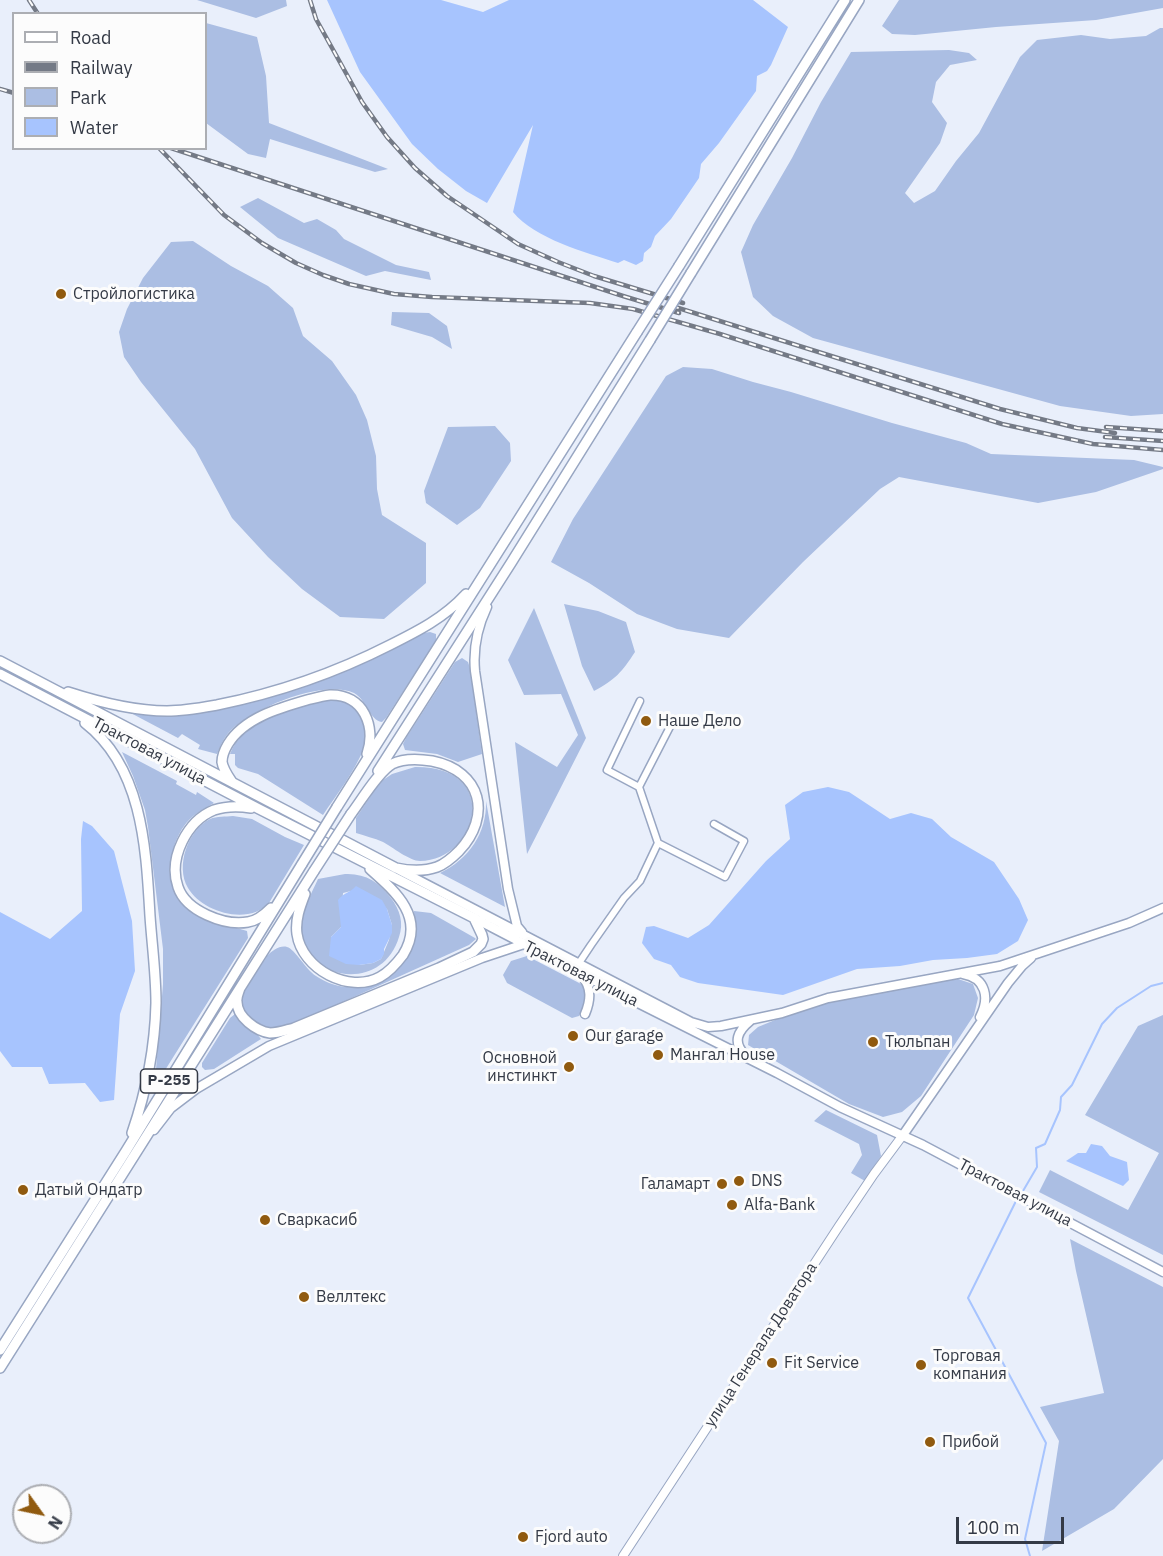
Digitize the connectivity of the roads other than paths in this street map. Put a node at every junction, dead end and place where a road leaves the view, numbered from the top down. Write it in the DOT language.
graph roads {
  1 [pos="845,0"];
  2 [pos="861,0"];
  3 [pos="496,554"];
  4 [pos="511,563"];
  5 [pos="0,661"];
  6 [pos="0,674"];
  7 [pos="42,683"];
  8 [pos="640,701"];
  9 [pos="64,707"];
  10 [pos="674,719"];
  11 [pos="234,784"];
  12 [pos="639,787"];
  13 [pos="337,807"];
  14 [pos="259,809"];
  15 [pos="351,814"];
  16 [pos="714,824"];
  17 [pos="658,843"];
  18 [pos="357,858"];
  19 [pos="396,868"];
  20 [pos="314,871"];
  21 [pos="280,900"];
  22 [pos="1163,908"];
  23 [pos="474,918"];
  24 [pos="524,939"];
  25 [pos="1039,953"];
  26 [pos="578,967"];
  27 [pos="958,974"];
  28 [pos="240,988"];
  29 [pos="585,1014"];
  30 [pos="752,1020"];
  31 [pos="966,1044"];
  32 [pos="749,1059"];
  33 [pos="903,1136"];
  34 [pos="144,1142"];
  35 [pos="126,1151"];
  36 [pos="1163,1272"];
  37 [pos="0,1350"];
  38 [pos="0,1368"];
  39 [pos="623,1556"];
  1 -- 3 [label="main road, bridge"];
  2 -- 4 [label="main road, bridge"];
  3 -- 7 [label="main road"];
  3 -- 13 [label="main road"];
  4 -- 15 [label="main road"];
  4 -- 24 [label="main road"];
  5 -- 7 [label="main road, Трактовая улица"];
  6 -- 9 [label="main road, Трактовая улица"];
  7 -- 11 [label="main road, Трактовая улица"];
  8 -- 12 [label="street"];
  9 -- 14 [label="main road, Трактовая улица"];
  9 -- 35 [label="main road"];
  10 -- 12 [label="street"];
  11 -- 13 [label="main road"];
  11 -- 19 [label="main road, Трактовая улица"];
  12 -- 17 [label="street"];
  13 -- 21 [label="main road, bridge"];
  14 -- 18 [label="main road, Трактовая улица"];
  14 -- 21 [label="main road"];
  15 -- 19 [label="main road"];
  15 -- 20 [label="main road, bridge"];
  16 -- 17 [label="street"];
  17 -- 26 [label="street"];
  18 -- 20 [label="main road"];
  18 -- 23 [label="main road, Трактовая улица"];
  19 -- 24 [label="main road, Трактовая улица"];
  20 -- 28 [label="main road"];
  21 -- 35 [label="main road, Р-255"];
  22 -- 25 [label="main road"];
  23 -- 24 [label="main road, Трактовая улица"];
  23 -- 28 [label="main road"];
  24 -- 26 [label="main road, Трактовая улица"];
  24 -- 34 [label="main road"];
  25 -- 27 [label="main road"];
  25 -- 31 [label="main road"];
  26 -- 29 [label="main road"];
  26 -- 30 [label="main road, Трактовая улица"];
  26 -- 32 [label="main road, Трактовая улица"];
  27 -- 30 [label="main road"];
  27 -- 31 [label="main road"];
  28 -- 34 [label="main road"];
  30 -- 32 [label="main road"];
  31 -- 33 [label="main road"];
  32 -- 33 [label="main road, Трактовая улица"];
  33 -- 36 [label="main road, Трактовая улица"];
  33 -- 39 [label="street, улица Генерала Доватора"];
  34 -- 38 [label="main road"];
  35 -- 37 [label="main road, Р-255"];
}
